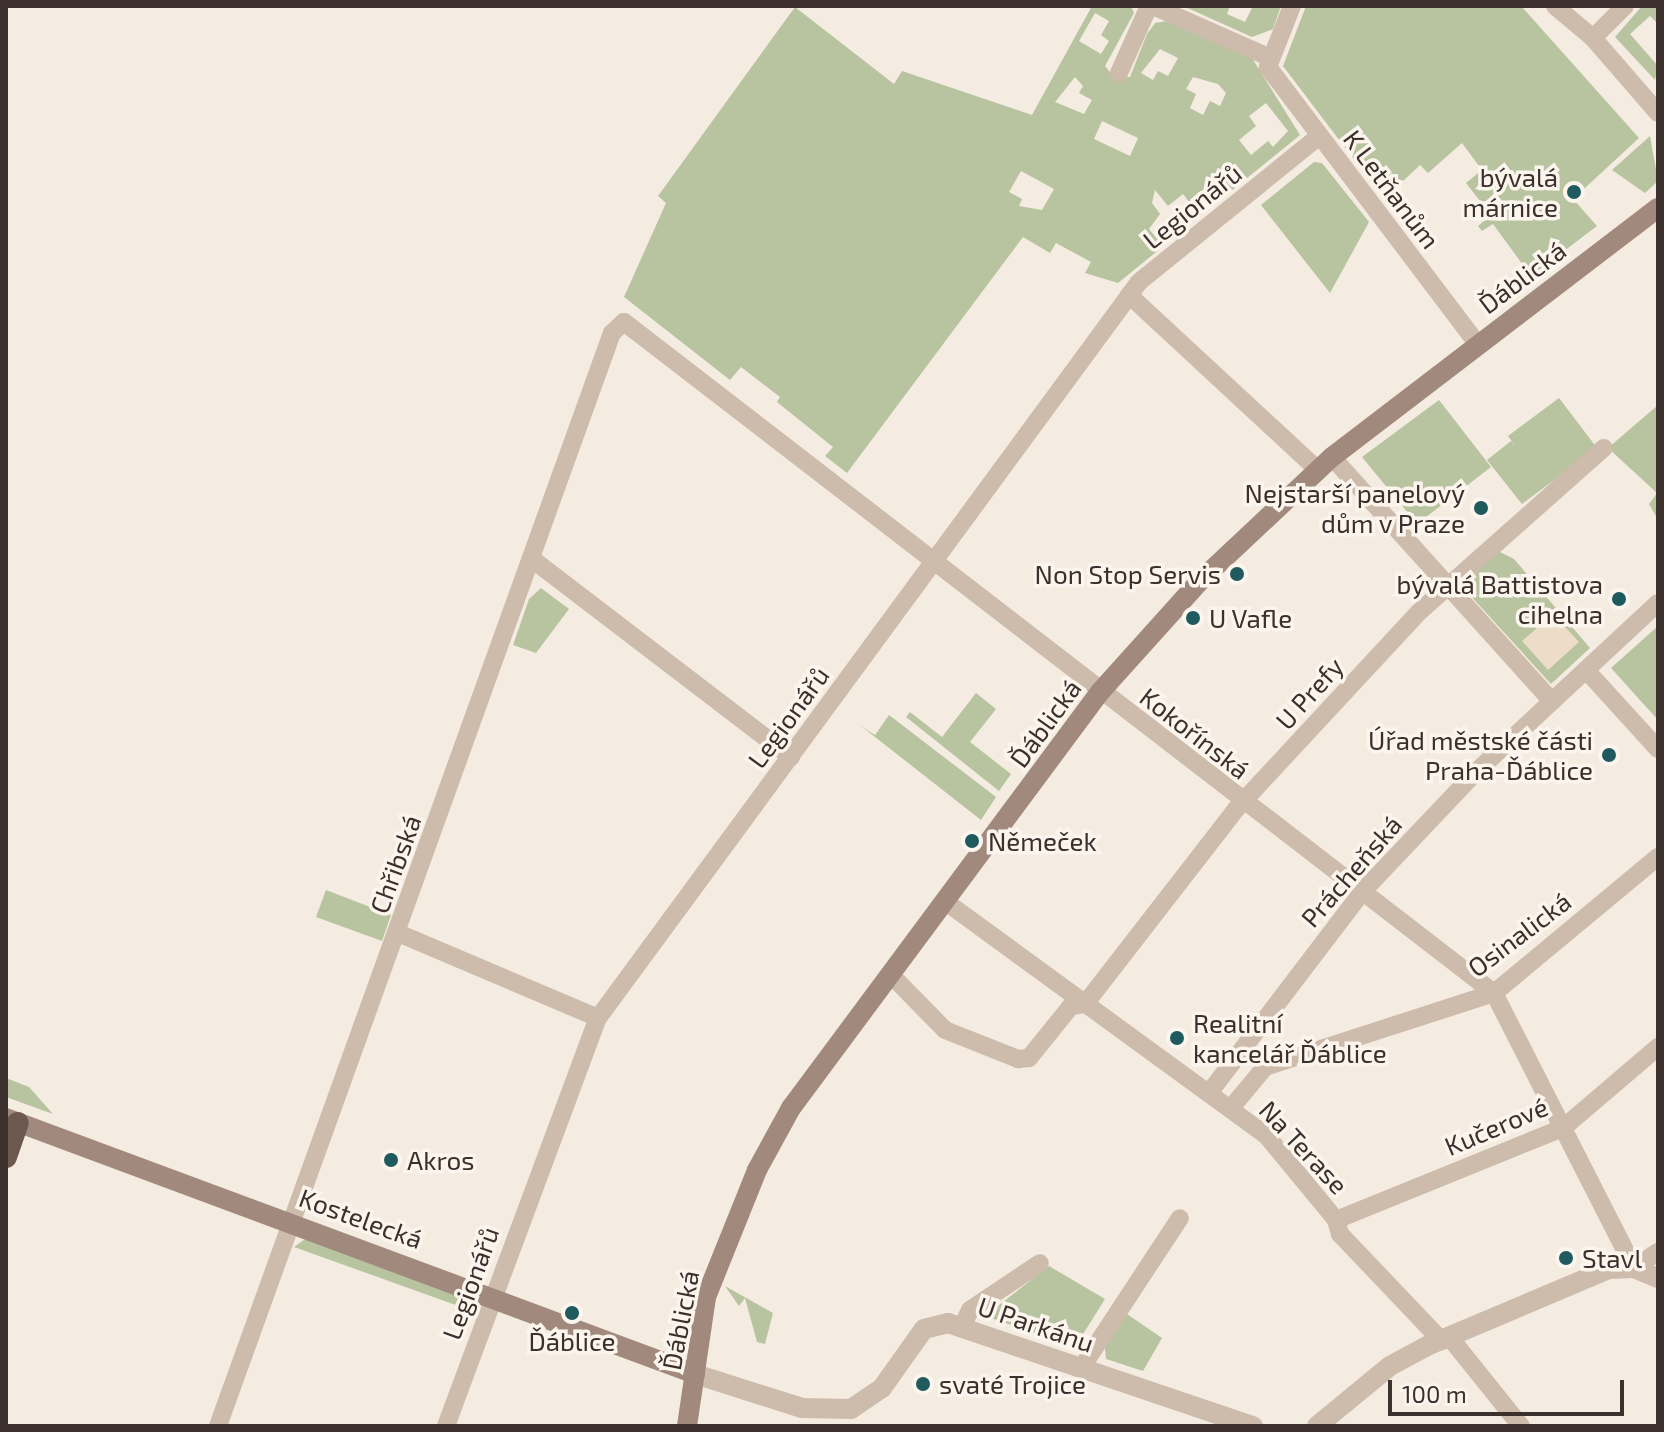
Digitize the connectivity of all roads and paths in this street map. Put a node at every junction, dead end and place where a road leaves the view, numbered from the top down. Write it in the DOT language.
graph roads {
  1 [pos="1151,6"];
  2 [pos="1292,6"];
  3 [pos="1555,6"];
  4 [pos="1625,6"];
  5 [pos="1593,38"];
  6 [pos="1270,62"];
  7 [pos="1119,73"];
  8 [pos="1658,113"];
  9 [pos="1319,136"];
  10 [pos="1658,208"];
  11 [pos="1129,295"];
  12 [pos="624,322"];
  13 [pos="1477,343"];
  14 [pos="1604,448"];
  15 [pos="1325,464"];
  16 [pos="532,559"];
  17 [pos="934,562"];
  18 [pos="1446,583"];
  19 [pos="1658,603"];
  20 [pos="1586,670"];
  21 [pos="1100,692"];
  22 [pos="1552,701"];
  23 [pos="1658,749"];
  24 [pos="791,757"];
  25 [pos="1243,803"];
  26 [pos="1658,857"];
  27 [pos="1362,892"];
  28 [pos="946,902"];
  29 [pos="398,933"];
  30 [pos="893,977"];
  31 [pos="1494,993"];
  32 [pos="1085,1004"];
  33 [pos="598,1018"];
  34 [pos="1658,1047"];
  35 [pos="1209,1093"];
  36 [pos="1231,1108"];
  37 [pos="12,1120"];
  38 [pos="1563,1128"];
  39 [pos="6,1157"];
  40 [pos="1180,1218"];
  41 [pos="291,1220"];
  42 [pos="1336,1220"];
  43 [pos="1658,1252"];
  44 [pos="1040,1263"];
  45 [pos="1634,1268"];
  46 [pos="1658,1278"];
  47 [pos="493,1294"];
  48 [pos="963,1325"];
  49 [pos="1441,1342"];
  50 [pos="1082,1367"];
  51 [pos="695,1374"];
  52 [pos="218,1426"];
  53 [pos="446,1426"];
  54 [pos="687,1426"];
  55 [pos="1253,1426"];
  56 [pos="1317,1426"];
  57 [pos="1521,1426"];
  1 -- 6 [label="street, K Letňanům"];
  1 -- 7 [label="street"];
  2 -- 6 [label="street"];
  3 -- 5 [label="street"];
  4 -- 5 [label="street"];
  5 -- 8 [label="street"];
  6 -- 9 [label="street, K Letňanům"];
  9 -- 11 [label="street, Legionářů"];
  9 -- 13 [label="street, K Letňanům"];
  10 -- 13 [label="main road, Ďáblická"];
  11 -- 15 [label="street"];
  11 -- 17 [label="street, Legionářů"];
  12 -- 16 [label="street, Chřibská"];
  12 -- 17 [label="street, Kokořínská"];
  13 -- 15 [label="main road, Ďáblická"];
  14 -- 18 [label="street, U Prefy"];
  15 -- 18 [label="street"];
  15 -- 21 [label="main road, Ďáblická"];
  16 -- 24 [label="street"];
  16 -- 29 [label="street, Chřibská"];
  17 -- 21 [label="street, Kokořínská"];
  17 -- 24 [label="street, Legionářů"];
  18 -- 22 [label="street"];
  18 -- 25 [label="street, U Prefy"];
  19 -- 20 [label="street, Prácheňská"];
  20 -- 22 [label="street, Prácheňská"];
  20 -- 23 [label="street"];
  21 -- 25 [label="street, Kokořínská"];
  21 -- 28 [label="main road, Ďáblická"];
  22 -- 27 [label="street, Prácheňská"];
  24 -- 33 [label="street, Legionářů"];
  25 -- 27 [label="street, Kokořínská"];
  25 -- 32 [label="street, U Prefy"];
  26 -- 31 [label="street, Osinalická"];
  27 -- 31 [label="street, Kokořínská"];
  27 -- 35 [label="street, Prácheňská"];
  28 -- 30 [label="main road, Ďáblická"];
  28 -- 32 [label="street, Na Terase"];
  29 -- 33 [label="street"];
  29 -- 41 [label="street, Chřibská"];
  30 -- 32 [label="street, U Prefy"];
  30 -- 51 [label="main road, Ďáblická"];
  31 -- 36 [label="street, Osinalická"];
  31 -- 38 [label="street, Kokořínská"];
  32 -- 35 [label="street, Na Terase"];
  33 -- 47 [label="street, Legionářů"];
  34 -- 38 [label="street, Kučerové"];
  35 -- 36 [label="street, Na Terase"];
  36 -- 42 [label="street, Na Terase"];
  37 -- 39 [label="highway"];
  37 -- 41 [label="main road, Kostelecká"];
  38 -- 42 [label="street, Kučerové"];
  38 -- 45 [label="street, Kokořínská"];
  40 -- 50 [label="street"];
  41 -- 47 [label="main road, Kostelecká"];
  41 -- 52 [label="street, Chřibská"];
  42 -- 49 [label="street, Na Terase"];
  43 -- 45 [label="street"];
  44 -- 48 [label="street"];
  45 -- 46 [label="street"];
  45 -- 49 [label="street"];
  47 -- 51 [label="main road, Kostelecká"];
  47 -- 53 [label="street, Legionářů"];
  48 -- 50 [label="street, U Parkánu"];
  48 -- 51 [label="street, U Parkánu"];
  49 -- 56 [label="street"];
  49 -- 57 [label="street, Na Terase"];
  50 -- 55 [label="street, U Parkánu"];
  51 -- 54 [label="main road, Ďáblická"];
}
